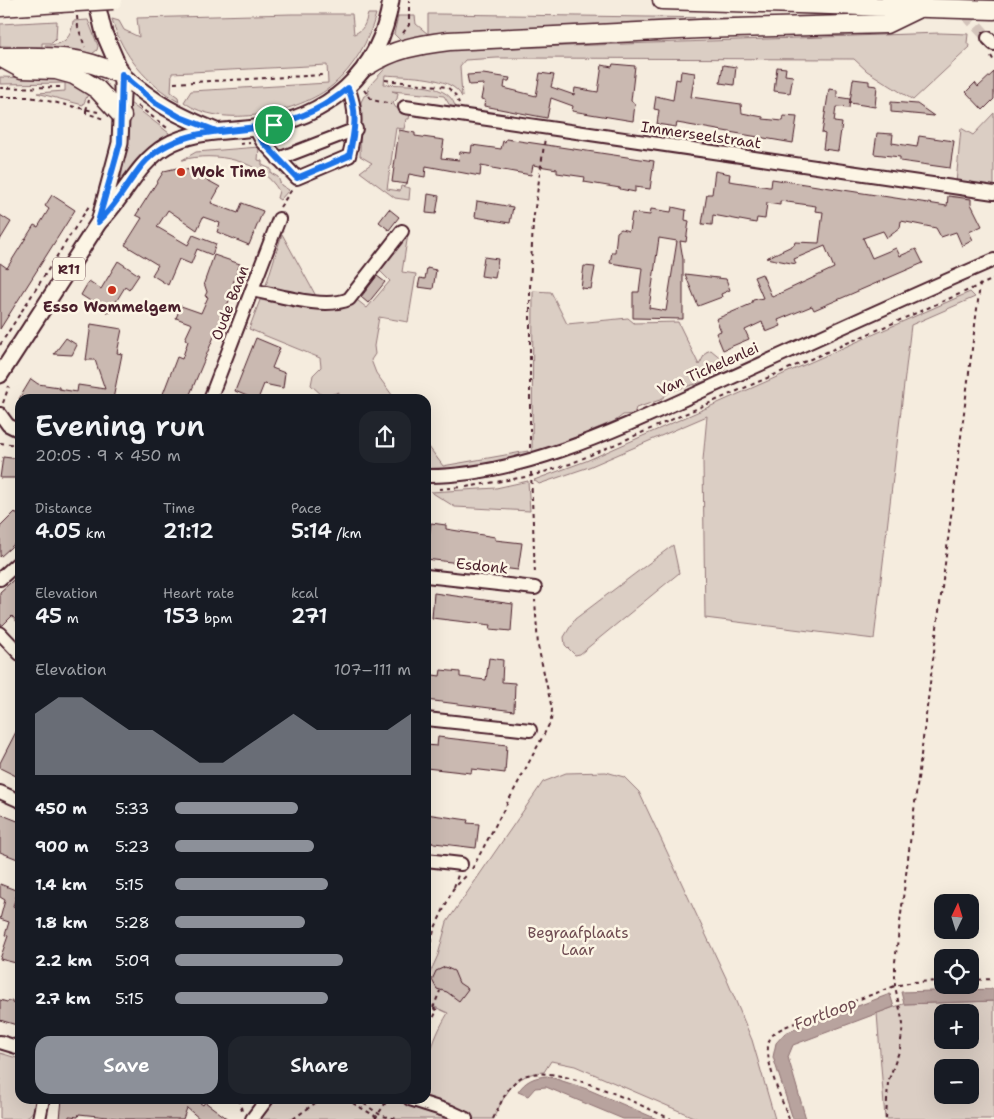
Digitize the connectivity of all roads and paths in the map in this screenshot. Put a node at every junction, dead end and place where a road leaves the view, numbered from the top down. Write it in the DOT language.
graph roads {
  1 [pos="96,0"];
  2 [pos="113,0"];
  3 [pos="391,0"];
  4 [pos="662,0"];
  5 [pos="0,7"];
  6 [pos="919,8"];
  7 [pos="77,9"];
  8 [pos="994,10"];
  9 [pos="0,57"];
  10 [pos="90,62"];
  11 [pos="367,66"];
  12 [pos="122,74"];
  13 [pos="324,75"];
  14 [pos="385,80"];
  15 [pos="174,83"];
  16 [pos="63,87"];
  17 [pos="0,88"];
  18 [pos="348,88"];
  19 [pos="364,90"];
  20 [pos="122,95"];
  21 [pos="0,97"];
  22 [pos="405,107"];
  23 [pos="460,115"];
  24 [pos="114,119"];
  25 [pos="255,128"];
  26 [pos="546,128"];
  27 [pos="356,129"];
  28 [pos="219,132"];
  29 [pos="176,142"];
  30 [pos="278,160"];
  31 [pos="297,178"];
  32 [pos="994,193"];
  33 [pos="90,205"];
  34 [pos="279,219"];
  35 [pos="98,222"];
  36 [pos="402,231"];
  37 [pos="994,260"];
  38 [pos="976,267"];
  39 [pos="252,290"];
  40 [pos="0,345"];
  41 [pos="0,375"];
  42 [pos="212,394"];
  43 [pos="0,414"];
  44 [pos="15,429"];
  45 [pos="15,432"];
  46 [pos="0,433"];
  47 [pos="0,443"];
  48 [pos="15,445"];
  49 [pos="530,460"];
  50 [pos="431,476"];
  51 [pos="15,566"];
  52 [pos="431,577"];
  53 [pos="0,579"];
  54 [pos="535,588"];
  55 [pos="0,633"];
  56 [pos="15,649"];
  57 [pos="431,720"];
  58 [pos="530,730"];
  59 [pos="0,792"];
  60 [pos="15,799"];
  61 [pos="431,861"];
  62 [pos="461,864"];
  63 [pos="994,979"];
  64 [pos="979,980"];
  65 [pos="934,982"];
  66 [pos="895,986"];
  67 [pos="440,991"];
  68 [pos="432,1008"];
  69 [pos="432,1020"];
  70 [pos="0,1042"];
  71 [pos="15,1046"];
  72 [pos="42,1104"];
  73 [pos="263,1104"];
  74 [pos="314,1104"];
  75 [pos="354,1104"];
  76 [pos="364,1104"];
  77 [pos="384,1104"];
  78 [pos="426,1104"];
  79 [pos="377,1114"];
  80 [pos="376,1118"];
  81 [pos="39,1119"];
  82 [pos="252,1119"];
  83 [pos="294,1119"];
  84 [pos="380,1119"];
  85 [pos="398,1119"];
  86 [pos="466,1119"];
  87 [pos="493,1119"];
  88 [pos="672,1119"];
  89 [pos="789,1119"];
  90 [pos="886,1119"];
  1 -- 12 [label="main road, R11"];
  2 -- 5 [label="highway, bridge"];
  3 -- 11 [label="main road, R11"];
  4 -- 6 [label="highway"];
  6 -- 8 [label="highway"];
  6 -- 11 [label="highway"];
  7 -- 10 [label="path"];
  9 -- 10 [label="highway"];
  9 -- 24 [label="highway"];
  10 -- 12 [label="highway"];
  11 -- 18 [label="main road, R11"];
  12 -- 20 [label="main road, R11"];
  12 -- 28 [label="main road, R11"];
  13 -- 15 [label="path"];
  14 -- 23 [label="path"];
  16 -- 17 [label="path"];
  18 -- 25 [label="main road, R11"];
  18 -- 27 [label="street"];
  19 -- 22 [label="path"];
  20 -- 24 [label="main road, R11"];
  20 -- 29 [label="path"];
  21 -- 24 [label="path"];
  22 -- 23 [label="street, Immerseelstraat"];
  23 -- 26 [label="street, Immerseelstraat"];
  24 -- 35 [label="main road, R11"];
  25 -- 28 [label="main road, R11"];
  25 -- 30 [label="street"];
  26 -- 32 [label="street, Immerseelstraat"];
  26 -- 49 [label="path"];
  27 -- 30 [label="street"];
  27 -- 31 [label="street"];
  28 -- 29 [label="main road, R11"];
  29 -- 35 [label="main road, R11"];
  30 -- 31 [label="street"];
  31 -- 34 [label="path"];
  33 -- 40 [label="path"];
  34 -- 39 [label="street, Oude Baan"];
  35 -- 41 [label="main road, R11"];
  36 -- 39 [label="street"];
  37 -- 38 [label="street, Van Tichelenlei"];
  38 -- 49 [label="street, Van Tichelenlei"];
  38 -- 66 [label="path"];
  39 -- 42 [label="street, Oude Baan"];
  43 -- 44 [label="street"];
  45 -- 46 [label="street"];
  47 -- 48 [label="path"];
  49 -- 50 [label="street, Van Tichelenlei"];
  51 -- 53 [label="street"];
  52 -- 54 [label="street, Esdonk"];
  55 -- 56 [label="street"];
  57 -- 58 [label="street"];
  59 -- 60 [label="street"];
  61 -- 62 [label="street"];
  63 -- 64 [label="path"];
  65 -- 66 [label="path"];
  66 -- 89 [label="path"];
  66 -- 90 [label="path"];
  67 -- 68 [label="path"];
  68 -- 69 [label="path"];
  70 -- 71 [label="street"];
  72 -- 81 [label="street"];
  73 -- 82 [label="street"];
  74 -- 83 [label="path"];
  75 -- 80 [label="path"];
  76 -- 79 [label="path"];
  77 -- 79 [label="path"];
  78 -- 86 [label="street"];
  79 -- 80 [label="path"];
  79 -- 85 [label="path"];
  80 -- 84 [label="path"];
  87 -- 88 [label="path"];
}
